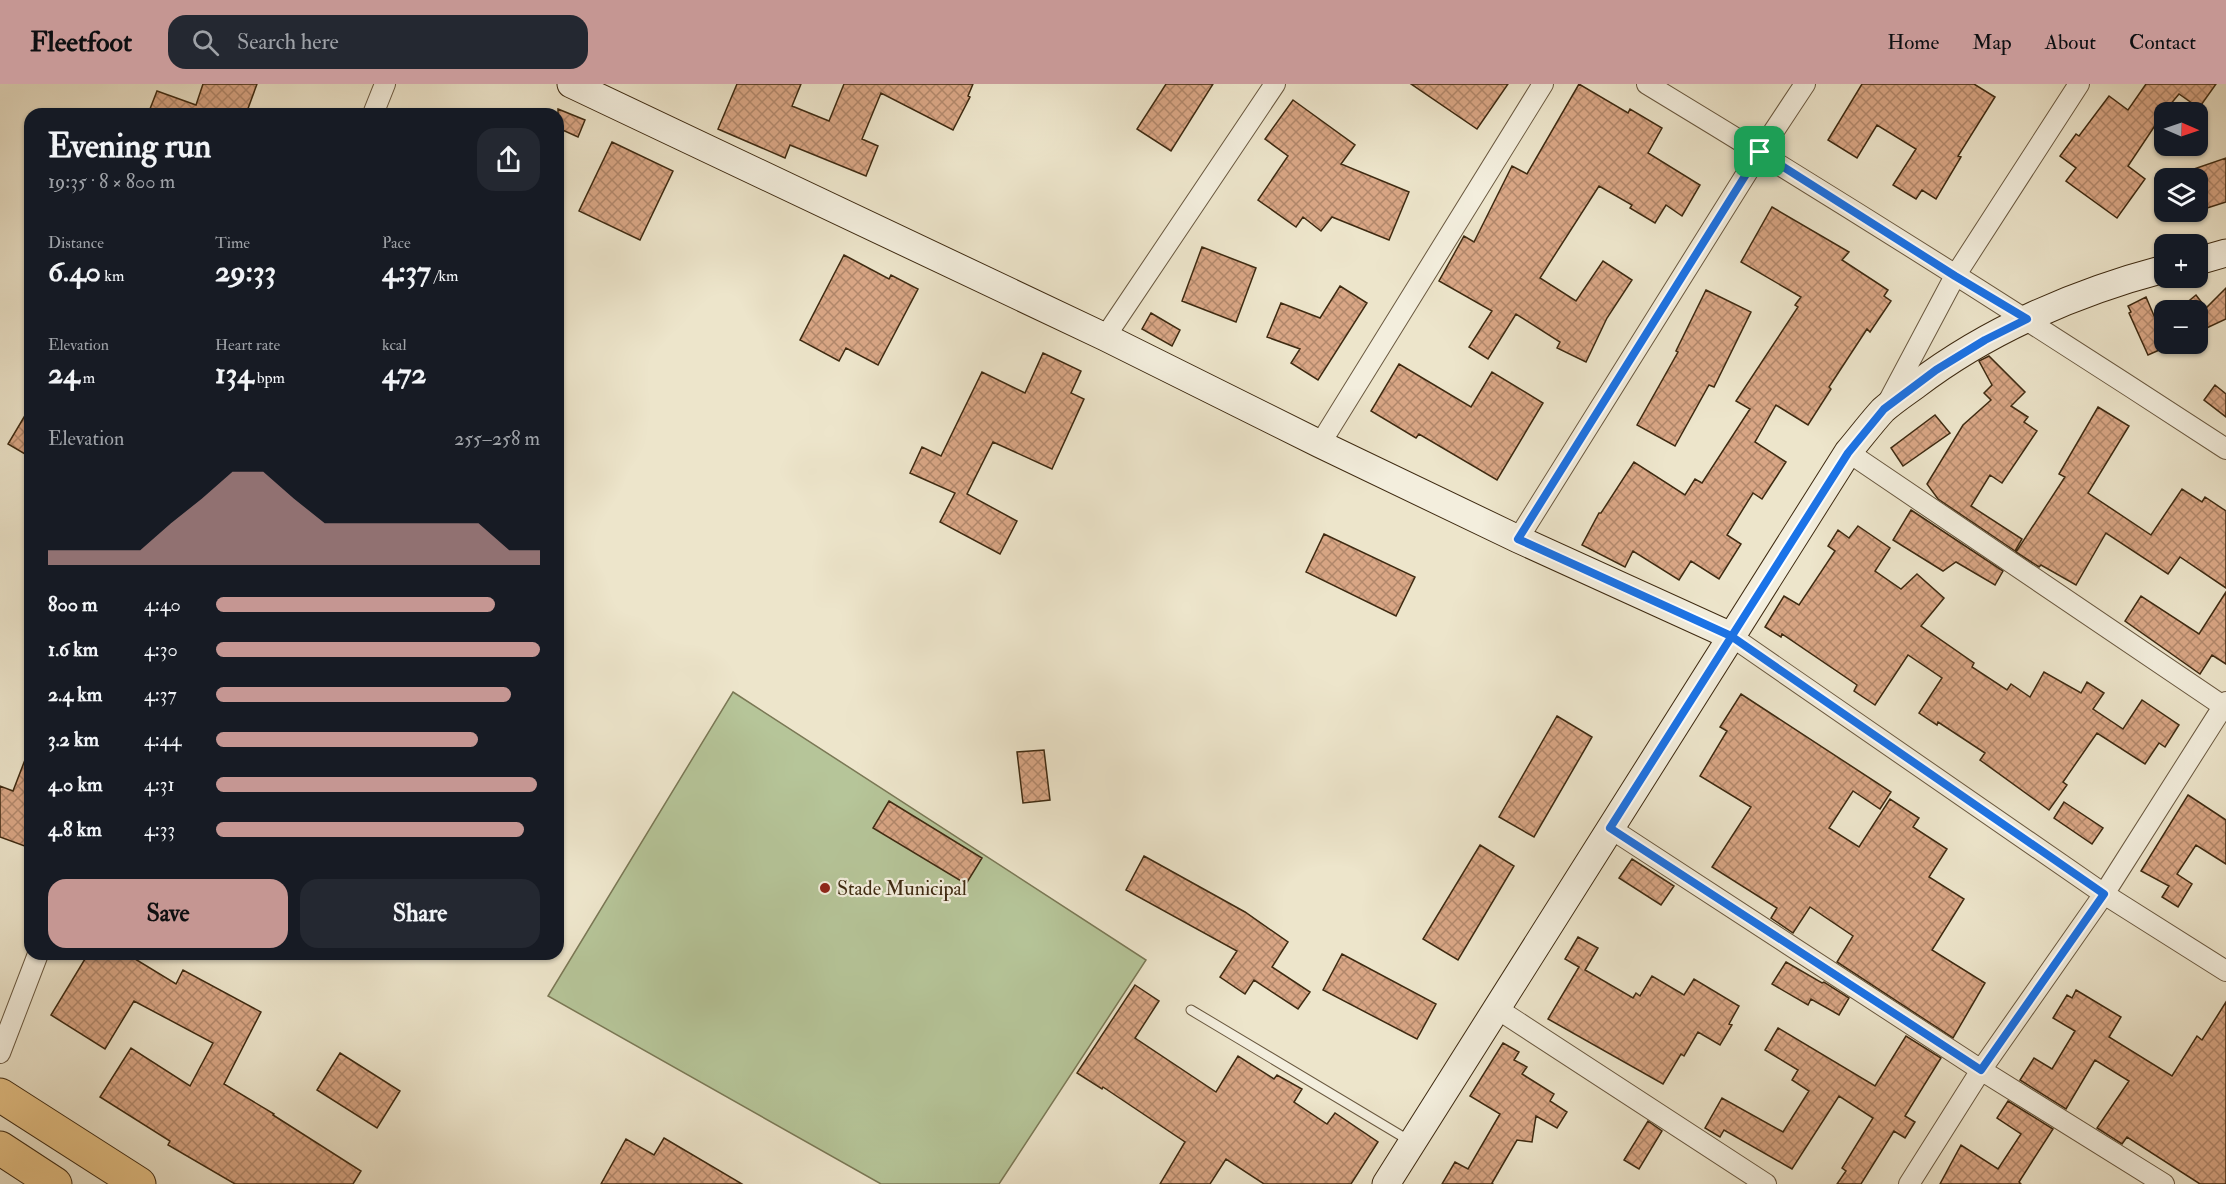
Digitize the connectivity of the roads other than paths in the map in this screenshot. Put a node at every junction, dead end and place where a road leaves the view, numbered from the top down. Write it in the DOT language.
graph roads {
  1 [pos="385,84"];
  2 [pos="571,84"];
  3 [pos="1275,84"];
  4 [pos="1543,84"];
  5 [pos="1647,84"];
  6 [pos="1805,84"];
  7 [pos="2079,84"];
  8 [pos="599,90"];
  9 [pos="375,108"];
  10 [pos="1760,152"];
  11 [pos="2226,253"];
  12 [pos="2208,258"];
  13 [pos="2154,272"];
  14 [pos="1955,276"];
  15 [pos="2027,319"];
  16 [pos="1105,337"];
  17 [pos="1884,409"];
  18 [pos="1320,444"];
  19 [pos="2226,449"];
  20 [pos="1848,453"];
  21 [pos="1518,539"];
  22 [pos="1731,636"];
  23 [pos="2225,705"];
  24 [pos="1610,828"];
  25 [pos="2104,894"];
  26 [pos="36,960"];
  27 [pos="2226,971"];
  28 [pos="1496,1008"];
  29 [pos="1191,1010"];
  30 [pos="0,1053"];
  31 [pos="1981,1070"];
  32 [pos="0,1095"];
  33 [pos="1412,1142"];
  34 [pos="0,1148"];
  35 [pos="55,1184"];
  36 [pos="139,1184"];
  37 [pos="1386,1184"];
  38 [pos="1766,1184"];
  39 [pos="1909,1184"];
  40 [pos="2164,1184"];
  1 -- 9 [label="street"];
  2 -- 8 [label="street"];
  3 -- 16 [label="street"];
  4 -- 18 [label="street"];
  5 -- 10 [label="street"];
  6 -- 10 [label="street"];
  7 -- 14 [label="street"];
  8 -- 16 [label="street"];
  10 -- 14 [label="street"];
  10 -- 21 [label="street"];
  11 -- 12 [label="street"];
  13 -- 15 [label="street"];
  14 -- 15 [label="street"];
  14 -- 17 [label="street"];
  15 -- 17 [label="street"];
  15 -- 19 [label="street"];
  16 -- 18 [label="street"];
  17 -- 20 [label="street"];
  18 -- 21 [label="street"];
  20 -- 22 [label="street"];
  20 -- 23 [label="street"];
  21 -- 22 [label="street"];
  22 -- 24 [label="street"];
  22 -- 25 [label="street"];
  23 -- 25 [label="street"];
  24 -- 28 [label="street"];
  24 -- 31 [label="street"];
  25 -- 27 [label="street"];
  25 -- 31 [label="street"];
  26 -- 30 [label="street"];
  28 -- 33 [label="street"];
  28 -- 38 [label="street"];
  29 -- 33 [label="lane"];
  31 -- 39 [label="street"];
  31 -- 40 [label="street"];
  32 -- 36 [label="highway"];
  33 -- 37 [label="street"];
  34 -- 35 [label="highway"];
}
